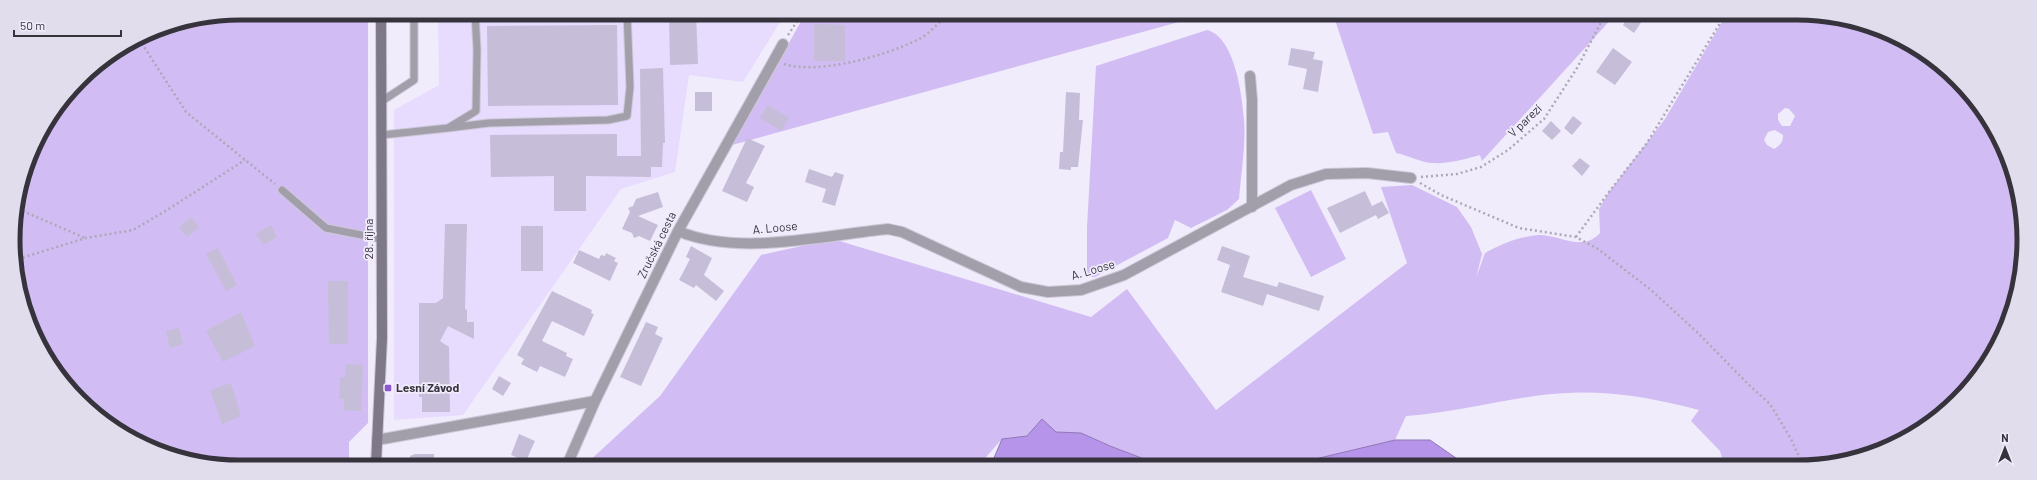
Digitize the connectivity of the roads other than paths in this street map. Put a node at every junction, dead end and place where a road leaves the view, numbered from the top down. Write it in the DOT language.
graph roads {
  1 [pos="381,20"];
  2 [pos="414,20"];
  3 [pos="475,20"];
  4 [pos="627,20"];
  5 [pos="783,44"];
  6 [pos="1250,76"];
  7 [pos="382,100"];
  8 [pos="448,128"];
  9 [pos="382,135"];
  10 [pos="1410,178"];
  11 [pos="282,190"];
  12 [pos="1252,207"];
  13 [pos="678,231"];
  14 [pos="382,239"];
  15 [pos="595,400"];
  16 [pos="377,440"];
  17 [pos="376,460"];
  18 [pos="569,460"];
  1 -- 7 [label="main road, 28. října"];
  2 -- 7 [label="lane"];
  3 -- 8 [label="lane"];
  4 -- 8 [label="lane"];
  5 -- 13 [label="street, Zručská cesta"];
  6 -- 12 [label="street"];
  7 -- 9 [label="main road, 28. října"];
  8 -- 9 [label="lane"];
  9 -- 14 [label="main road, 28. října"];
  10 -- 12 [label="street, A. Loose"];
  11 -- 14 [label="lane"];
  12 -- 13 [label="street, A. Loose"];
  13 -- 15 [label="street, Zručská cesta"];
  14 -- 16 [label="main road, 28. října"];
  15 -- 16 [label="street"];
  15 -- 18 [label="street, Zručská cesta"];
  16 -- 17 [label="main road, 28. října"];
}
